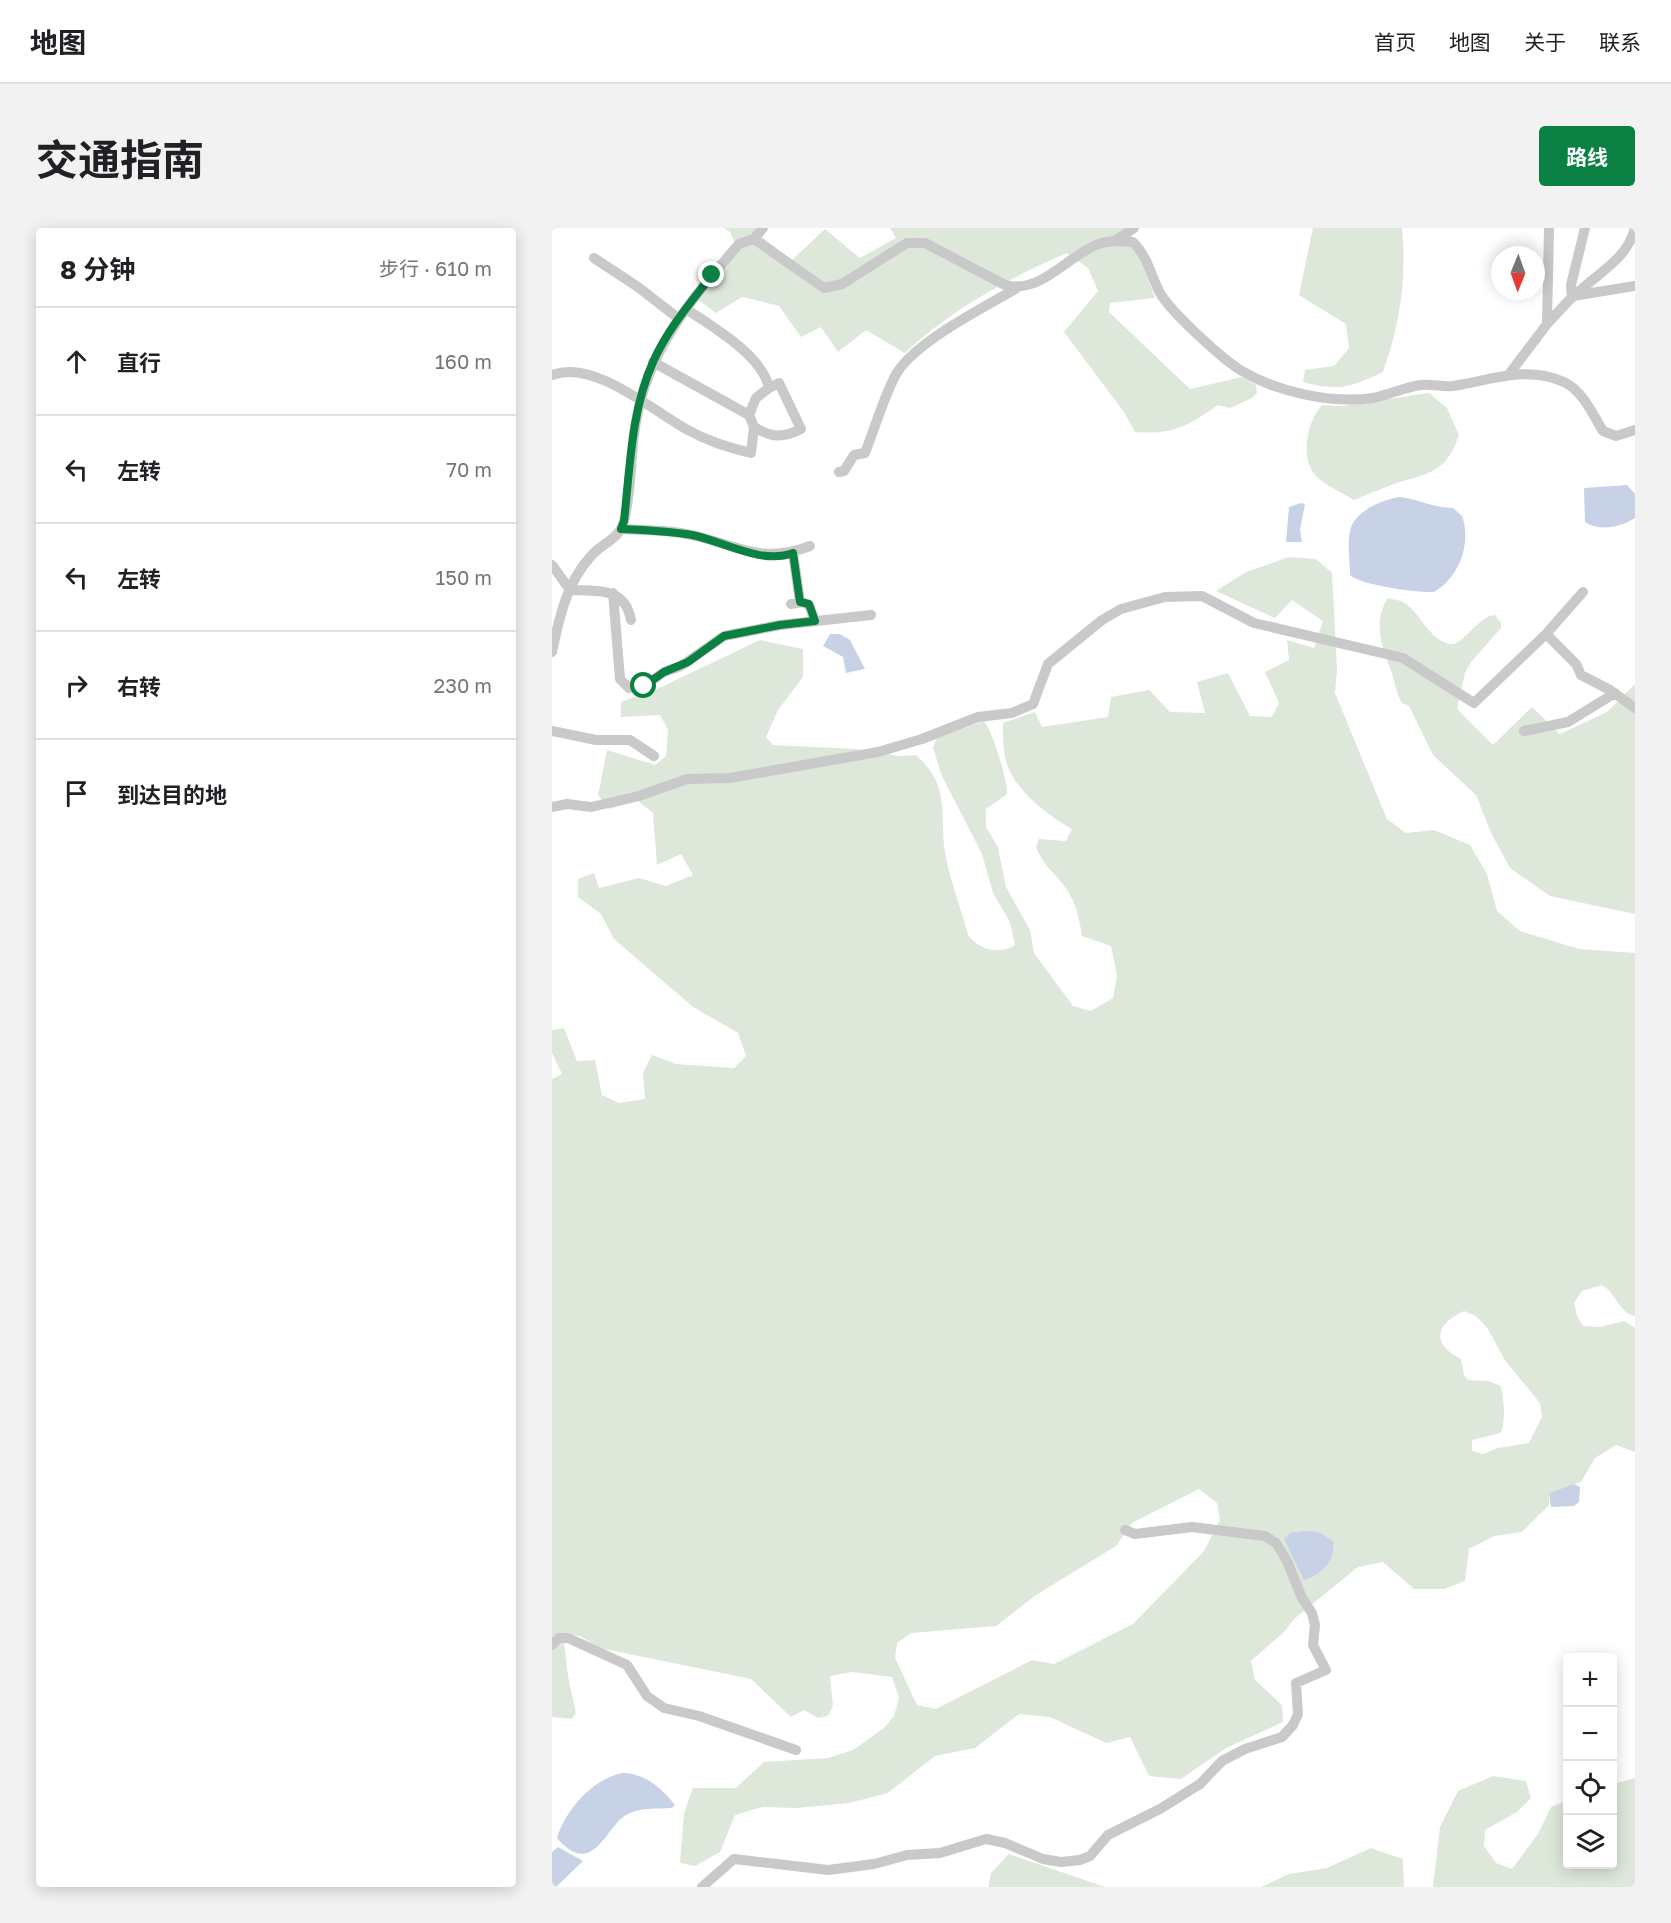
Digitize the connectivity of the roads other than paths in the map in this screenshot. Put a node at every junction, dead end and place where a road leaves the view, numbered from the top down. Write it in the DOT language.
graph roads {
  1 [pos="763,228"];
  2 [pos="1134,228"];
  3 [pos="1549,228"];
  4 [pos="1585,228"];
  5 [pos="1635,228"];
  6 [pos="754,239"];
  7 [pos="1116,240"];
  8 [pos="594,258"];
  9 [pos="1635,286"];
  10 [pos="1017,288"];
  11 [pos="1572,297"];
  12 [pos="686,309"];
  13 [pos="678,318"];
  14 [pos="1547,324"];
  15 [pos="653,362"];
  16 [pos="1510,373"];
  17 [pos="552,375"];
  18 [pos="769,388"];
  19 [pos="640,399"];
  20 [pos="749,415"];
  21 [pos="754,428"];
  22 [pos="1635,430"];
  23 [pos="838,472"];
  24 [pos="621,529"];
  25 [pos="810,546"];
  26 [pos="793,553"];
  27 [pos="552,565"];
  28 [pos="570,590"];
  29 [pos="1583,592"];
  30 [pos="613,593"];
  31 [pos="871,615"];
  32 [pos="631,620"];
  33 [pos="815,621"];
  34 [pos="1546,634"];
  35 [pos="552,652"];
  36 [pos="1615,693"];
  37 [pos="1635,708"];
  38 [pos="552,731"];
  39 [pos="1524,731"];
  40 [pos="654,756"];
  41 [pos="552,807"];
  42 [pos="1125,1530"];
  43 [pos="552,1645"];
  44 [pos="796,1750"];
  45 [pos="702,1887"];
  1 -- 6 [label="street"];
  2 -- 7 [label="street"];
  3 -- 14 [label="street"];
  4 -- 11 [label="street"];
  5 -- 11 [label="street"];
  6 -- 10 [label="street"];
  6 -- 12 [label="street"];
  7 -- 10 [label="street"];
  7 -- 16 [label="street"];
  8 -- 13 [label="street"];
  9 -- 11 [label="street"];
  10 -- 23 [label="street"];
  11 -- 14 [label="street"];
  12 -- 13 [label="street"];
  12 -- 18 [label="street"];
  13 -- 15 [label="street"];
  14 -- 16 [label="street"];
  15 -- 19 [label="street"];
  15 -- 20 [label="street"];
  16 -- 22 [label="street"];
  17 -- 19 [label="street"];
  18 -- 20 [label="street"];
  18 -- 21 [label="street"];
  19 -- 21 [label="street"];
  19 -- 24 [label="street"];
  20 -- 21 [label="street"];
  24 -- 26 [label="street"];
  24 -- 28 [label="street"];
  25 -- 26 [label="street"];
  26 -- 33 [label="street"];
  27 -- 28 [label="street"];
  28 -- 30 [label="street"];
  28 -- 35 [label="street"];
  29 -- 34 [label="street"];
  30 -- 32 [label="street"];
  30 -- 33 [label="street"];
  31 -- 33 [label="street"];
  34 -- 36 [label="street"];
  34 -- 41 [label="street"];
  36 -- 37 [label="street"];
  36 -- 39 [label="street"];
  38 -- 40 [label="street"];
  42 -- 45 [label="street"];
  43 -- 44 [label="street"];
}
